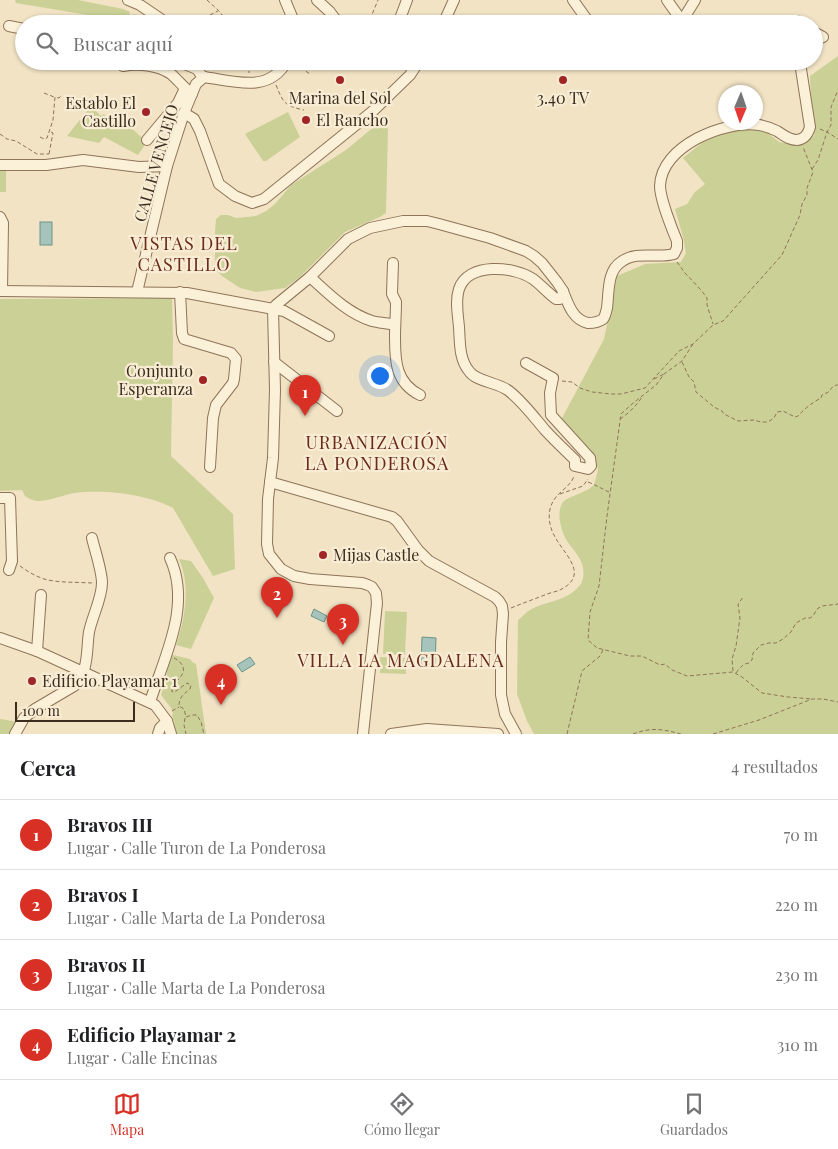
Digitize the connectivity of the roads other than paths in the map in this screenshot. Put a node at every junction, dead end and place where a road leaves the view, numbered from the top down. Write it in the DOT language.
graph roads {
  1 [pos="128,0"];
  2 [pos="285,0"];
  3 [pos="317,0"];
  4 [pos="407,0"];
  5 [pos="454,0"];
  6 [pos="573,0"];
  7 [pos="667,0"];
  8 [pos="695,0"];
  9 [pos="155,15"];
  10 [pos="291,15"];
  11 [pos="332,15"];
  12 [pos="401,15"];
  13 [pos="448,15"];
  14 [pos="584,15"];
  15 [pos="677,15"];
  16 [pos="687,15"];
  17 [pos="9,26"];
  18 [pos="15,27"];
  19 [pos="162,70"];
  20 [pos="198,70"];
  21 [pos="205,70"];
  22 [pos="281,70"];
  23 [pos="413,70"];
  24 [pos="801,70"];
  25 [pos="211,80"];
  26 [pos="189,91"];
  27 [pos="184,113"];
  28 [pos="147,140"];
  29 [pos="0,165"];
  30 [pos="167,166"];
  31 [pos="0,217"];
  32 [pos="393,263"];
  33 [pos="310,277"];
  34 [pos="1,291"];
  35 [pos="563,291"];
  36 [pos="137,292"];
  37 [pos="180,292"];
  38 [pos="273,309"];
  39 [pos="395,325"];
  40 [pos="330,336"];
  41 [pos="274,362"];
  42 [pos="526,363"];
  43 [pos="420,395"];
  44 [pos="337,411"];
  45 [pos="210,468"];
  46 [pos="270,482"];
  47 [pos="0,498"];
  48 [pos="92,538"];
  49 [pos="170,558"];
  50 [pos="11,565"];
  51 [pos="41,594"];
  52 [pos="0,638"];
  53 [pos="37,651"];
  54 [pos="84,672"];
  55 [pos="150,702"];
  56 [pos="167,721"];
  57 [pos="515,732"];
  58 [pos="15,734"];
  59 [pos="158,734"];
  60 [pos="170,734"];
  61 [pos="362,734"];
  62 [pos="392,734"];
  63 [pos="500,734"];
  1 -- 9 [label="street"];
  2 -- 10 [label="street"];
  3 -- 11 [label="street"];
  4 -- 12 [label="street"];
  5 -- 13 [label="street"];
  6 -- 14 [label="street"];
  7 -- 15 [label="street"];
  8 -- 16 [label="street"];
  17 -- 18 [label="street"];
  19 -- 26 [label="street"];
  20 -- 25 [label="street"];
  21 -- 25 [label="street"];
  22 -- 25 [label="street"];
  23 -- 27 [label="street"];
  24 -- 35 [label="street"];
  25 -- 26 [label="street, CALLE VENCEJO"];
  26 -- 27 [label="street, CALLE VENCEJO"];
  26 -- 28 [label="street"];
  27 -- 30 [label="street, CALLE VENCEJO"];
  29 -- 30 [label="street"];
  30 -- 36 [label="street, CALLE VENCEJO"];
  31 -- 34 [label="street"];
  32 -- 39 [label="street"];
  33 -- 35 [label="street"];
  33 -- 38 [label="street"];
  33 -- 39 [label="street"];
  34 -- 36 [label="street"];
  35 -- 42 [label="street"];
  36 -- 37 [label="street"];
  37 -- 38 [label="street"];
  37 -- 45 [label="street"];
  38 -- 40 [label="street"];
  38 -- 41 [label="street"];
  39 -- 43 [label="street"];
  41 -- 44 [label="street"];
  41 -- 46 [label="street"];
  46 -- 57 [label="street"];
  46 -- 61 [label="street"];
  47 -- 50 [label="street"];
  48 -- 54 [label="street"];
  49 -- 55 [label="street"];
  51 -- 53 [label="street"];
  52 -- 53 [label="street"];
  53 -- 54 [label="street"];
  54 -- 55 [label="street"];
  54 -- 58 [label="street"];
  55 -- 56 [label="street"];
  56 -- 59 [label="street"];
  56 -- 60 [label="street"];
  57 -- 63 [label="street"];
  62 -- 63 [label="street"];
}
